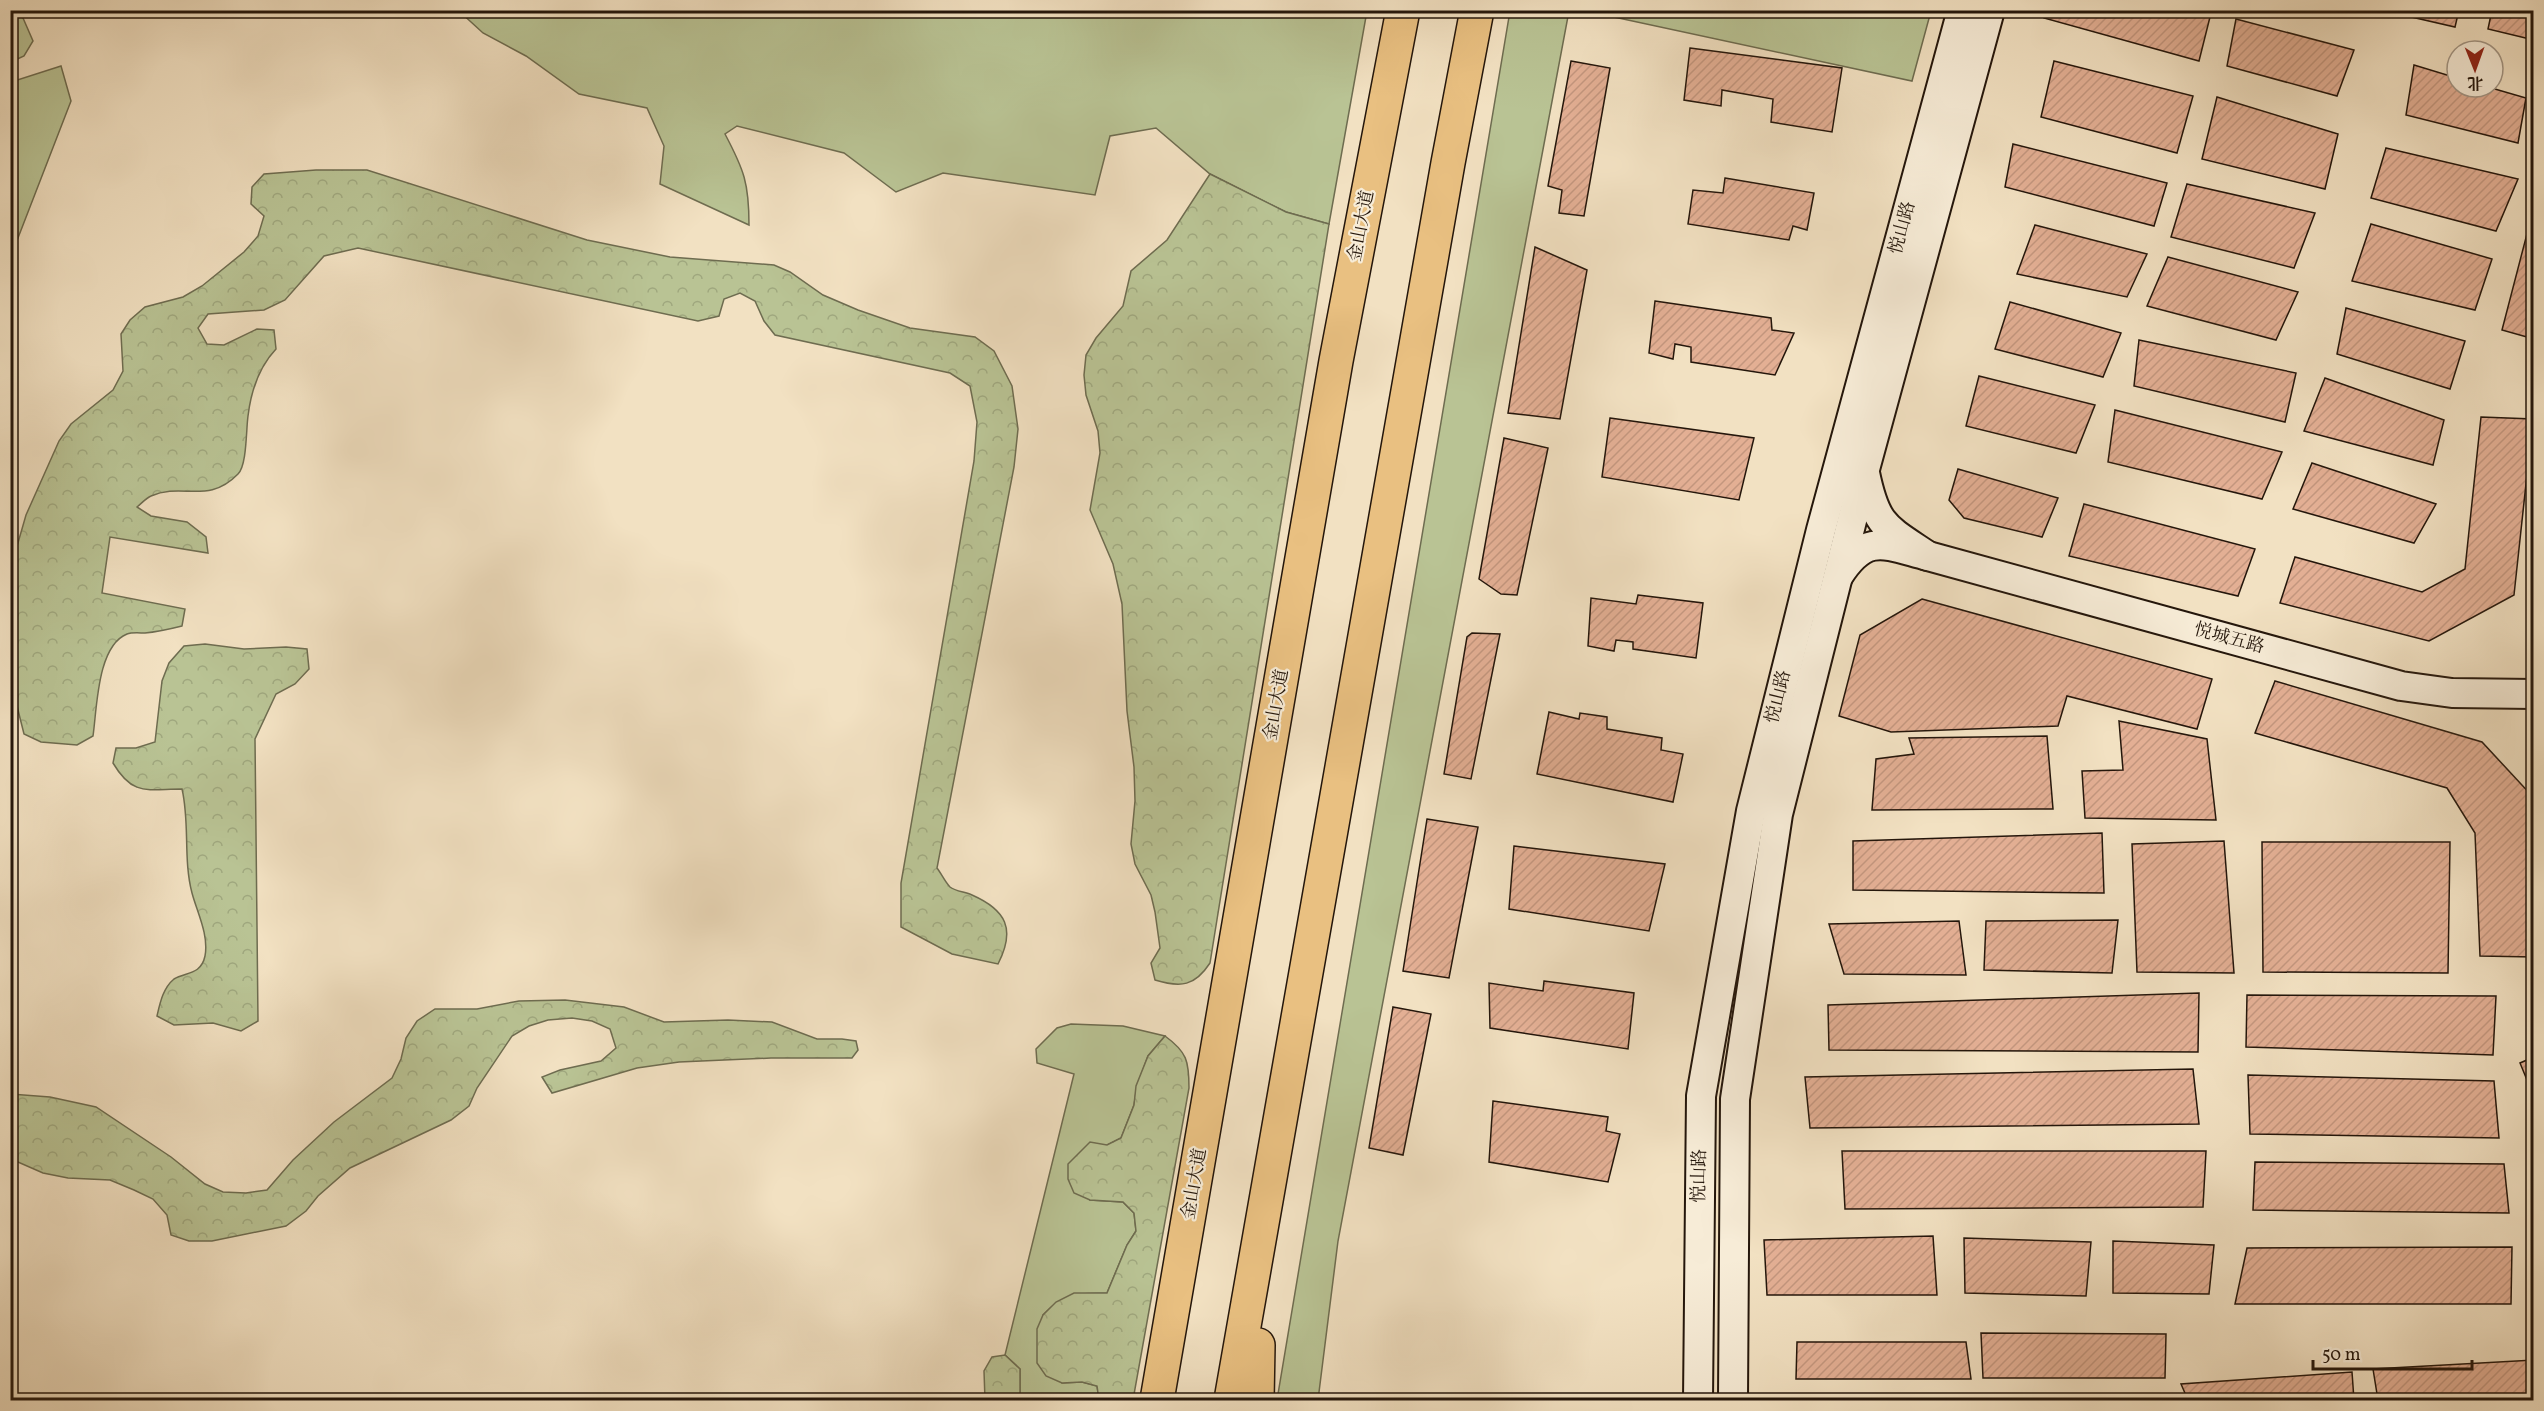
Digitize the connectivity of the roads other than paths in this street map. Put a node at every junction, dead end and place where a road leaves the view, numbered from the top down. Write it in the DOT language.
graph roads {
  1 [pos="1403,10"];
  2 [pos="1477,10"];
  3 [pos="1962,10"];
  4 [pos="1990,10"];
  5 [pos="1865,469"];
  6 [pos="1929,556"];
  7 [pos="1836,579"];
  8 [pos="2534,694"];
  9 [pos="1260,1238"];
  10 [pos="1157,1401"];
  11 [pos="1232,1401"];
  12 [pos="1257,1401"];
  13 [pos="1698,1401"];
  14 [pos="1733,1401"];
  1 -- 10 [label="highway, 金山大道"];
  2 -- 9 [label="highway"];
  3 -- 13 [label="main road, 悦山路"];
  4 -- 5 [label="main road, 悦山路"];
  5 -- 6 [label="main road"];
  5 -- 7 [label="main road, 悦山路"];
  6 -- 7 [label="main road, 悦城五路"];
  6 -- 8 [label="main road, 悦城五路"];
  7 -- 14 [label="main road, 悦山路"];
  9 -- 11 [label="highway"];
  9 -- 12 [label="highway"];
}
